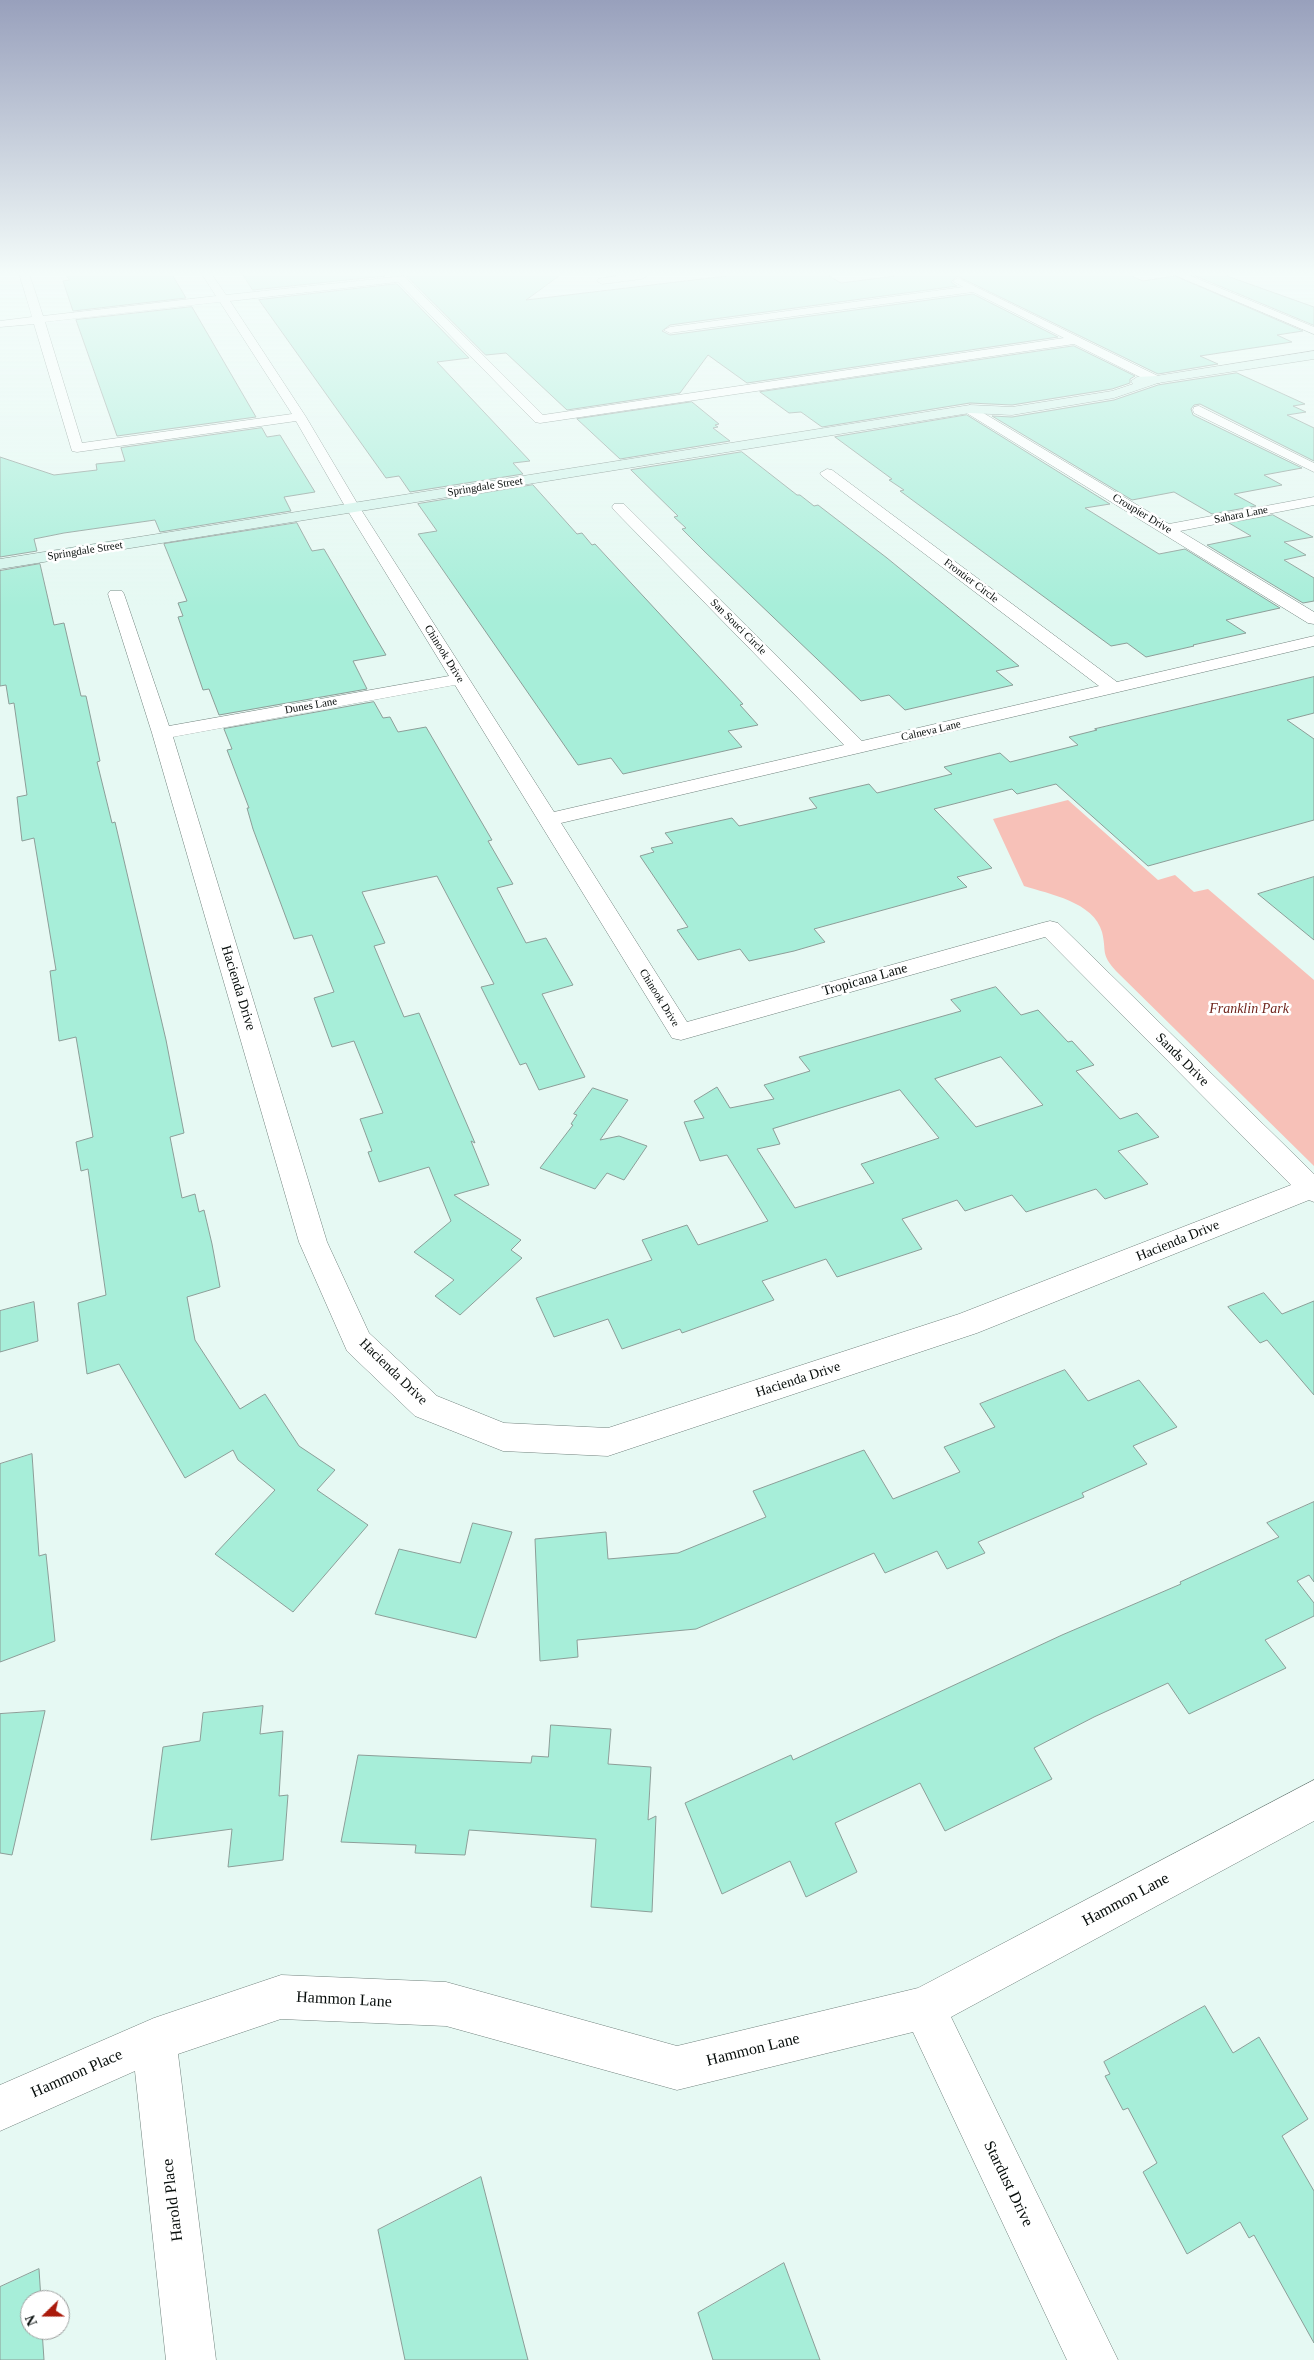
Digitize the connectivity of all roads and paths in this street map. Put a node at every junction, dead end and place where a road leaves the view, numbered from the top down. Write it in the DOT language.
graph roads {
  1 [pos="58,386"];
  2 [pos="280,386"];
  3 [pos="507,386"];
  4 [pos="763,386"];
  5 [pos="1138,386"];
  6 [pos="1065,389"];
  7 [pos="970,409"];
  8 [pos="1199,410"];
  9 [pos="300,417"];
  10 [pos="1314,468"];
  11 [pos="827,473"];
  12 [pos="1314,501"];
  13 [pos="618,507"];
  14 [pos="353,508"];
  15 [pos="1167,529"];
  16 [pos="0,564"];
  17 [pos="116,594"];
  18 [pos="1314,618"];
  19 [pos="1314,641"];
  20 [pos="460,679"];
  21 [pos="1115,689"];
  22 [pos="162,733"];
  23 [pos="858,748"];
  24 [pos="548,820"];
  25 [pos="1050,928"];
  26 [pos="681,1032"];
  27 [pos="1312,1190"];
  28 [pos="1314,1800"];
  29 [pos="924,2008"];
  30 [pos="154,2040"];
  31 [pos="0,2108"];
  32 [pos="191,2360"];
  33 [pos="1093,2360"];
  1 -- 9 [label="street"];
  2 -- 9 [label="street, Chinook Drive"];
  3 -- 4 [label="street"];
  5 -- 7 [label="main road, Springdale Street"];
  6 -- 7 [label="main road, Springdale Street"];
  7 -- 14 [label="main road, Springdale Street"];
  7 -- 15 [label="street, Croupier Drive"];
  8 -- 10 [label="street"];
  9 -- 14 [label="street, Chinook Drive"];
  11 -- 21 [label="street, Frontier Circle"];
  12 -- 15 [label="street, Sahara Lane"];
  13 -- 23 [label="street, San Souci Circle"];
  14 -- 16 [label="main road, Springdale Street"];
  14 -- 20 [label="street, Chinook Drive"];
  15 -- 18 [label="street, Croupier Drive"];
  17 -- 22 [label="street, Hacienda Drive"];
  19 -- 21 [label="street, Calneva Lane"];
  20 -- 22 [label="street, Dunes Lane"];
  20 -- 24 [label="street, Chinook Drive"];
  21 -- 23 [label="street, Calneva Lane"];
  22 -- 27 [label="street, Hacienda Drive"];
  23 -- 24 [label="street, Calneva Lane"];
  24 -- 26 [label="street, Chinook Drive"];
  25 -- 26 [label="street, Tropicana Lane"];
  25 -- 27 [label="street, Sands Drive"];
  28 -- 29 [label="street, Hammon Lane"];
  29 -- 30 [label="street, Hammon Lane"];
  29 -- 33 [label="street, Stardust Drive"];
  30 -- 31 [label="street, Hammon Place"];
  30 -- 32 [label="street, Harold Place"];
}
